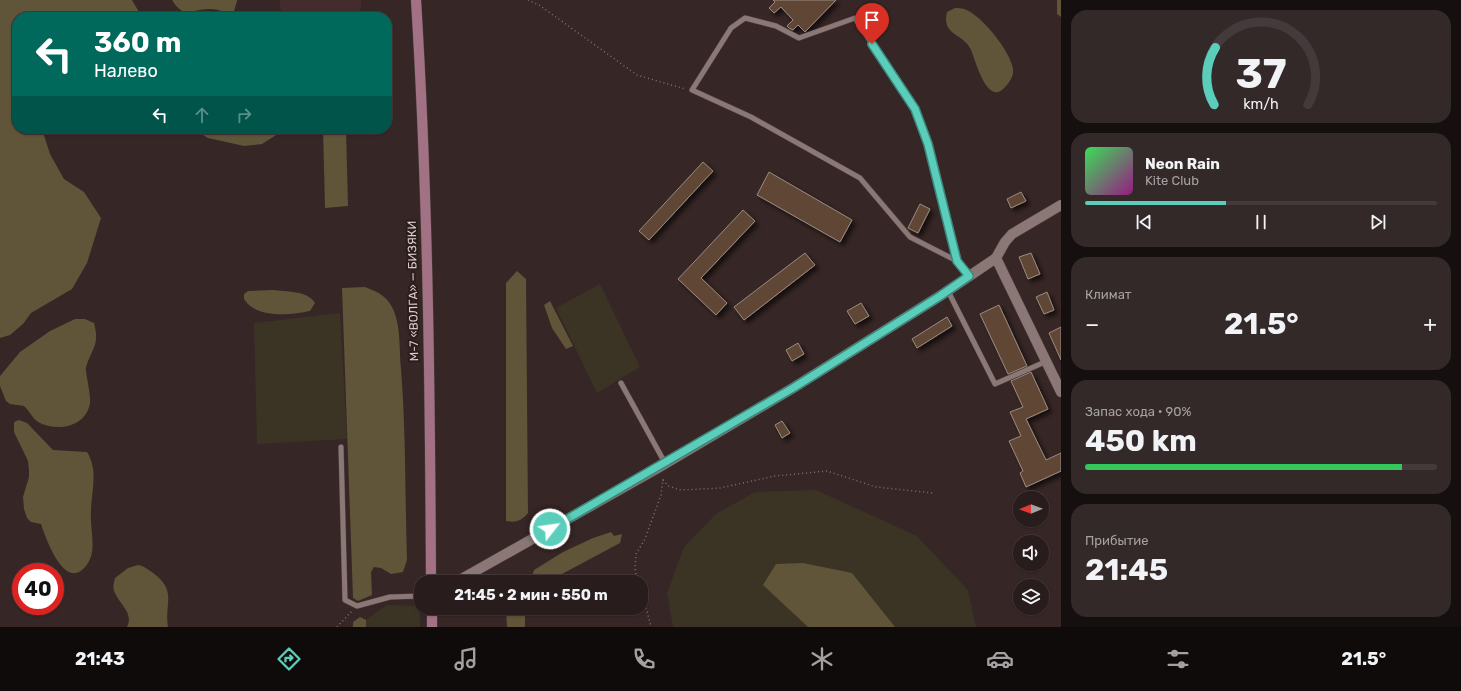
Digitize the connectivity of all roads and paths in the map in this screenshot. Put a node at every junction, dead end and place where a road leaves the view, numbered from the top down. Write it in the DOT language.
graph roads {
  1 [pos="416,0"];
  2 [pos="528,0"];
  3 [pos="692,90"];
  4 [pos="1061,205"];
  5 [pos="996,258"];
  6 [pos="957,261"];
  7 [pos="969,276"];
  8 [pos="948,291"];
  9 [pos="1047,361"];
  10 [pos="621,382"];
  11 [pos="1061,392"];
  12 [pos="340,448"];
  13 [pos="661,465"];
  14 [pos="663,480"];
  15 [pos="933,493"];
  16 [pos="431,575"];
  17 [pos="468,575"];
  18 [pos="636,575"];
  19 [pos="414,596"];
  20 [pos="357,606"];
  21 [pos="432,615"];
  22 [pos="648,615"];
  23 [pos="337,627"];
  24 [pos="432,627"];
  25 [pos="651,627"];
  1 -- 16 [label="main road, М-7 «ВОЛГА» — БИЗЯКИ"];
  2 -- 3 [label="path"];
  3 -- 6 [label="lane"];
  3 -- 6 [label="lane"];
  4 -- 5 [label="street"];
  5 -- 7 [label="street"];
  5 -- 9 [label="street"];
  6 -- 7 [label="lane"];
  7 -- 8 [label="street"];
  8 -- 9 [label="lane"];
  8 -- 13 [label="street"];
  9 -- 11 [label="street"];
  10 -- 13 [label="lane"];
  12 -- 20 [label="lane"];
  13 -- 14 [label="path"];
  13 -- 17 [label="street"];
  14 -- 15 [label="path"];
  14 -- 18 [label="path"];
  19 -- 20 [label="lane"];
  20 -- 23 [label="path"];
  21 -- 24 [label="main road"];
  22 -- 25 [label="path"];
}
